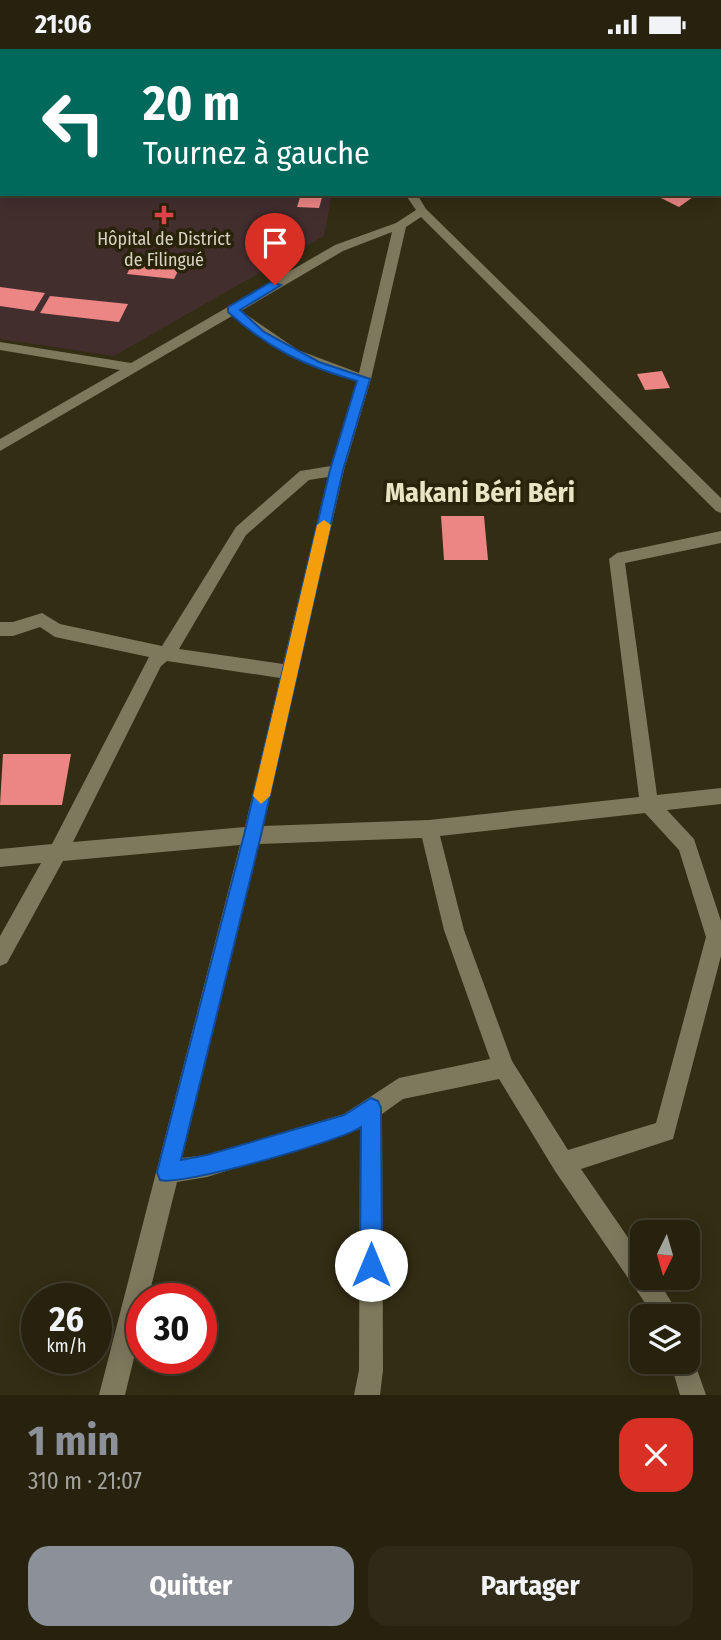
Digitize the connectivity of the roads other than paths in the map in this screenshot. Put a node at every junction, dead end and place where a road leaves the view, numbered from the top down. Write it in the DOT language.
graph roads {
  1 [pos="412,196"];
  2 [pos="422,211"];
  3 [pos="400,225"];
  4 [pos="232,310"];
  5 [pos="0,346"];
  6 [pos="133,368"];
  7 [pos="364,379"];
  8 [pos="0,446"];
  9 [pos="337,470"];
  10 [pos="721,507"];
  11 [pos="721,537"];
  12 [pos="0,629"];
  13 [pos="164,654"];
  14 [pos="290,672"];
  15 [pos="721,796"];
  16 [pos="649,804"];
  17 [pos="429,829"];
  18 [pos="252,835"];
  19 [pos="54,854"];
  20 [pos="0,858"];
  21 [pos="0,956"];
  22 [pos="504,1067"];
  23 [pos="371,1108"];
  24 [pos="563,1163"];
  25 [pos="168,1172"];
  26 [pos="660,1304"];
  27 [pos="686,1374"];
  28 [pos="112,1395"];
  29 [pos="367,1395"];
  30 [pos="693,1395"];
  1 -- 2 [label="street"];
  2 -- 3 [label="street"];
  2 -- 10 [label="street"];
  3 -- 4 [label="street"];
  3 -- 7 [label="street"];
  4 -- 6 [label="street"];
  4 -- 7 [label="street"];
  5 -- 6 [label="street"];
  6 -- 8 [label="street"];
  7 -- 9 [label="street"];
  9 -- 13 [label="street"];
  9 -- 14 [label="street"];
  11 -- 16 [label="street"];
  12 -- 13 [label="street"];
  13 -- 14 [label="street"];
  13 -- 19 [label="street"];
  14 -- 18 [label="street"];
  15 -- 16 [label="street"];
  16 -- 17 [label="street"];
  16 -- 24 [label="street"];
  17 -- 18 [label="street"];
  17 -- 22 [label="street"];
  18 -- 19 [label="street"];
  18 -- 25 [label="street"];
  19 -- 20 [label="street"];
  19 -- 21 [label="street"];
  22 -- 23 [label="street"];
  22 -- 24 [label="street"];
  23 -- 25 [label="street"];
  23 -- 29 [label="street"];
  24 -- 26 [label="street"];
  25 -- 28 [label="street"];
  27 -- 30 [label="street"];
}
